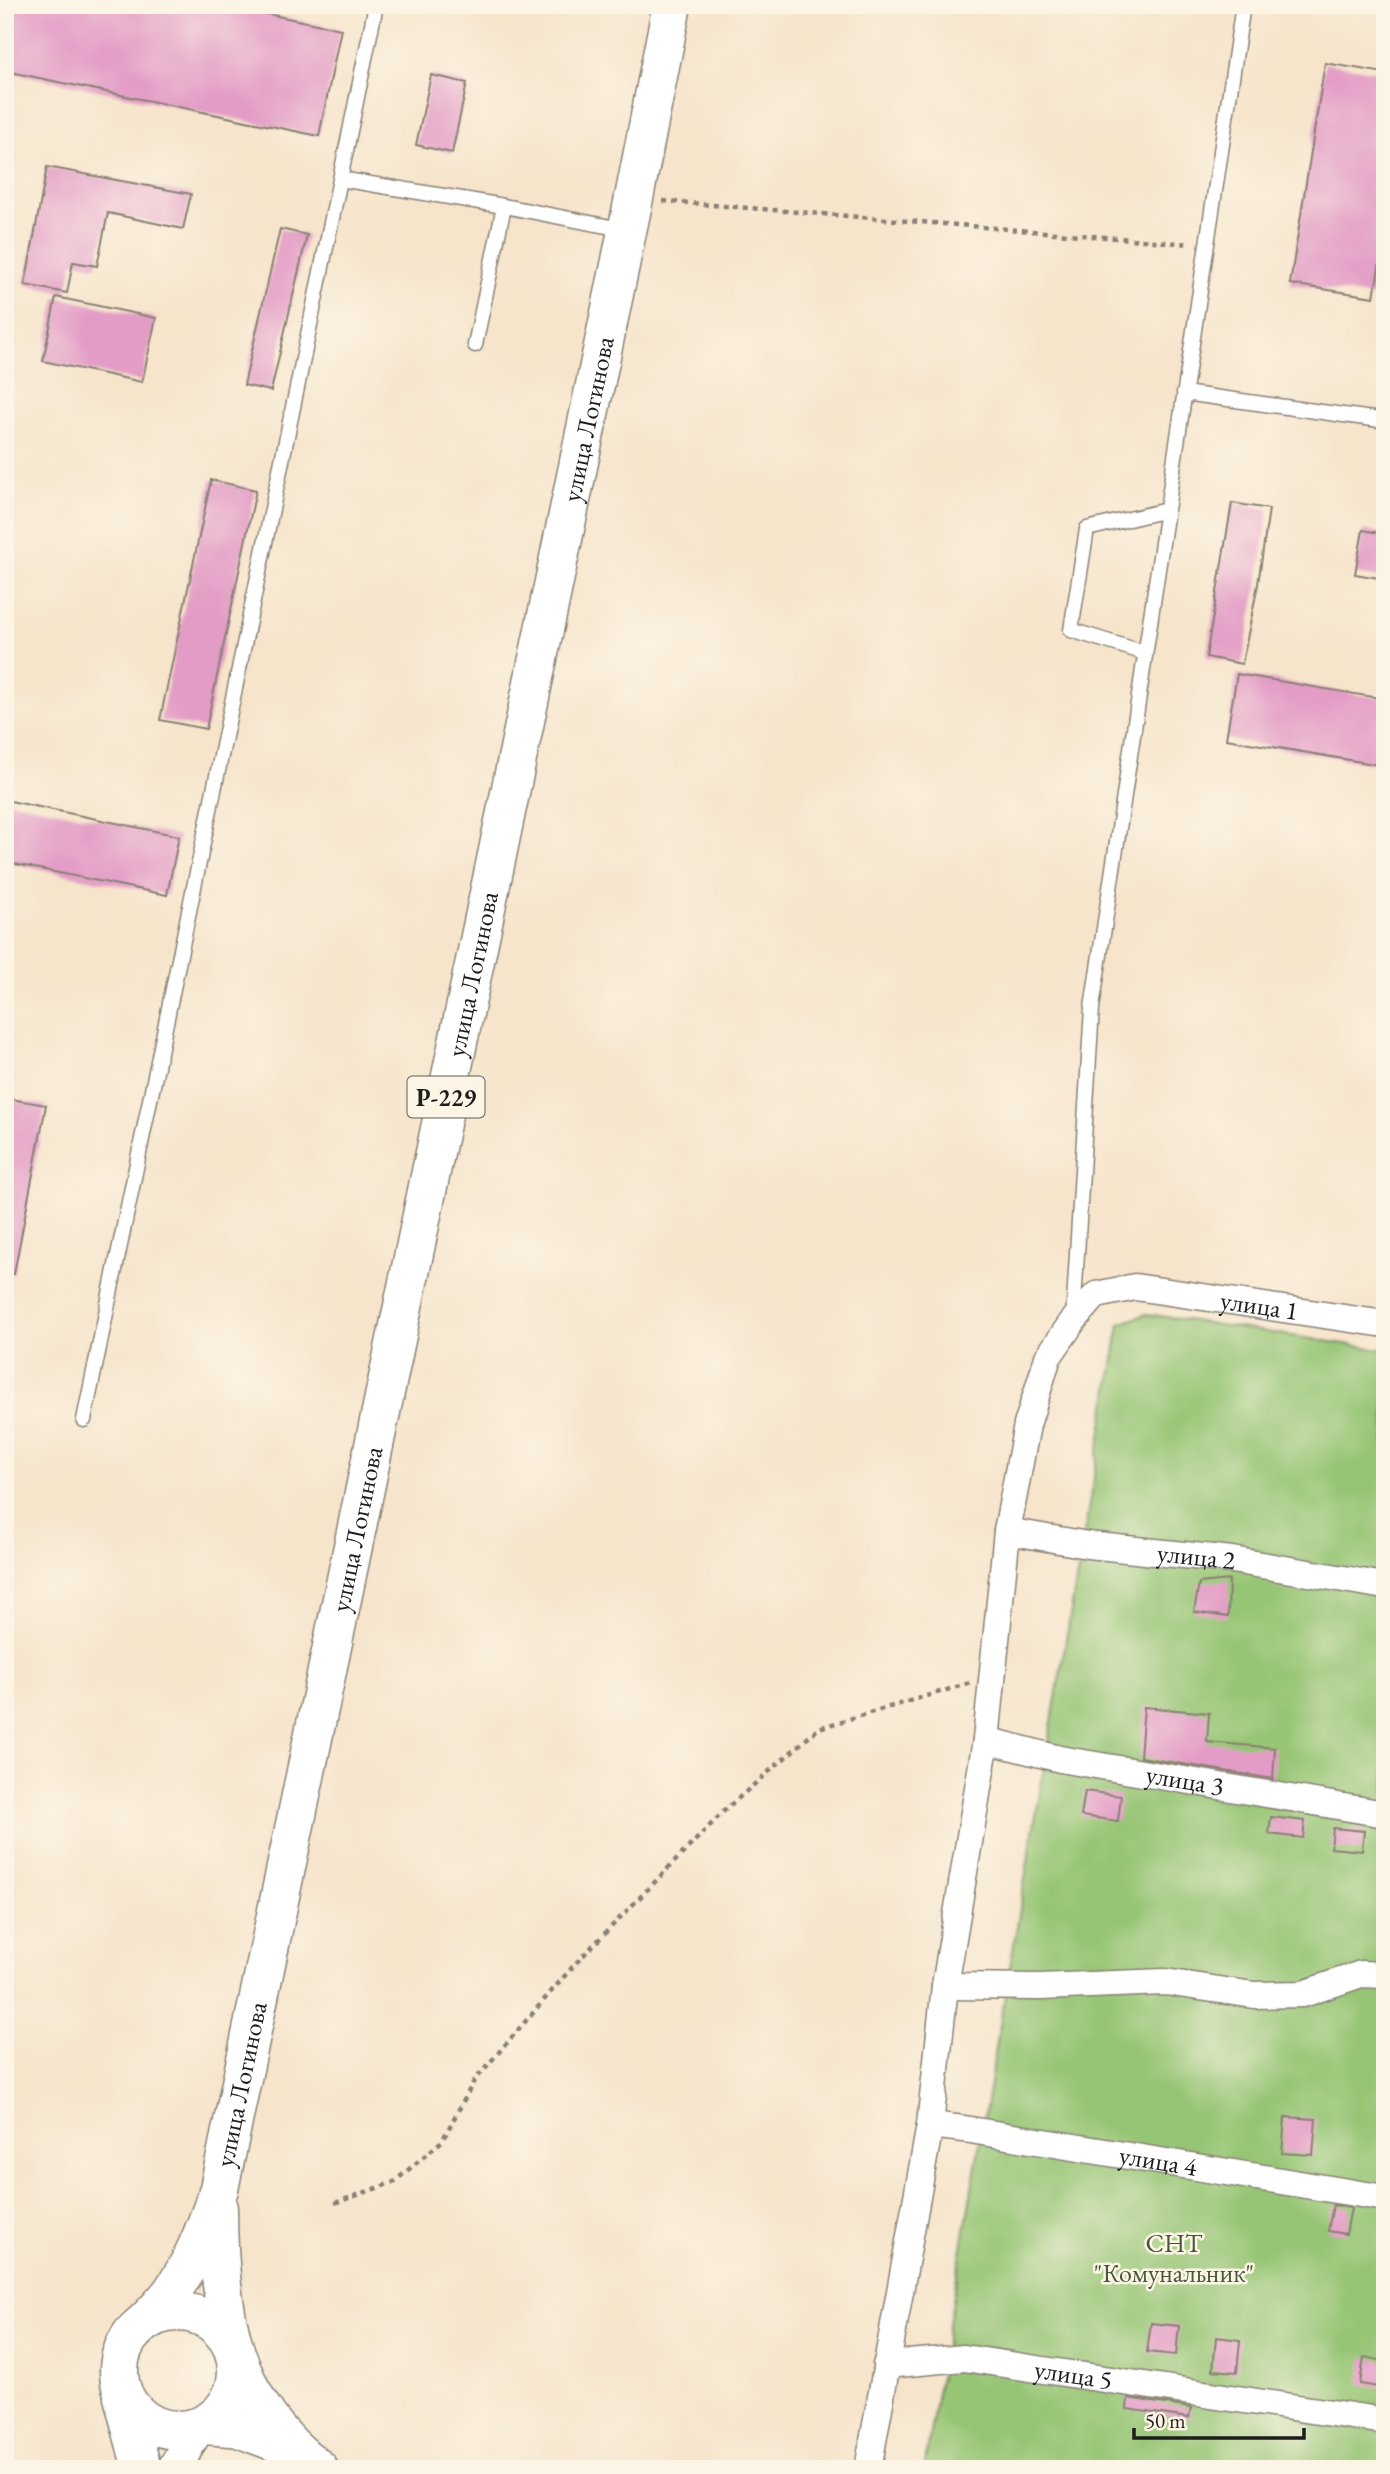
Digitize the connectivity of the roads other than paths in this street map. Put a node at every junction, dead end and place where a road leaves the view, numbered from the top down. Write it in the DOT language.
graph roads {
  1 [pos="376,5"];
  2 [pos="671,5"];
  3 [pos="1243,5"];
  4 [pos="340,179"];
  5 [pos="504,205"];
  6 [pos="630,214"];
  7 [pos="475,345"];
  8 [pos="1184,393"];
  9 [pos="1380,420"];
  10 [pos="1167,510"];
  11 [pos="1145,653"];
  12 [pos="1073,1321"];
  13 [pos="1385,1324"];
  14 [pos="84,1420"];
  15 [pos="1007,1531"];
  16 [pos="1385,1586"];
  17 [pos="986,1740"];
  18 [pos="1385,1814"];
  19 [pos="1385,1975"];
  20 [pos="945,1986"];
  21 [pos="930,2125"];
  22 [pos="219,2189"];
  23 [pos="1385,2198"];
  24 [pos="131,2335"];
  25 [pos="233,2350"];
  26 [pos="886,2365"];
  27 [pos="120,2385"];
  28 [pos="1385,2421"];
  29 [pos="198,2427"];
  30 [pos="308,2461"];
  31 [pos="142,2469"];
  32 [pos="174,2469"];
  33 [pos="868,2469"];
  1 -- 4 [label="lane"];
  2 -- 6 [label="main road, улица Логинова / Р-229"];
  3 -- 8 [label="lane"];
  4 -- 5 [label="lane"];
  4 -- 14 [label="lane"];
  5 -- 6 [label="lane"];
  5 -- 7 [label="lane"];
  6 -- 22 [label="main road, улица Логинова / Р-229"];
  8 -- 9 [label="lane"];
  8 -- 10 [label="lane"];
  10 -- 11 [label="lane"];
  10 -- 11 [label="lane"];
  11 -- 12 [label="lane"];
  12 -- 13 [label="street, улица 1"];
  12 -- 15 [label="street"];
  15 -- 16 [label="street, улица 2"];
  15 -- 17 [label="street"];
  17 -- 18 [label="street, улица 3"];
  17 -- 20 [label="street"];
  19 -- 20 [label="street"];
  20 -- 21 [label="street"];
  21 -- 23 [label="street, улица 4"];
  21 -- 26 [label="street"];
  22 -- 24 [label="main road"];
  22 -- 25 [label="main road"];
  24 -- 25 [label="main road"];
  24 -- 27 [label="main road"];
  25 -- 29 [label="main road"];
  25 -- 30 [label="main road"];
  26 -- 28 [label="street, улица 5"];
  26 -- 33 [label="street"];
  27 -- 29 [label="main road"];
  27 -- 31 [label="main road"];
  29 -- 30 [label="street"];
  29 -- 32 [label="street"];
}
